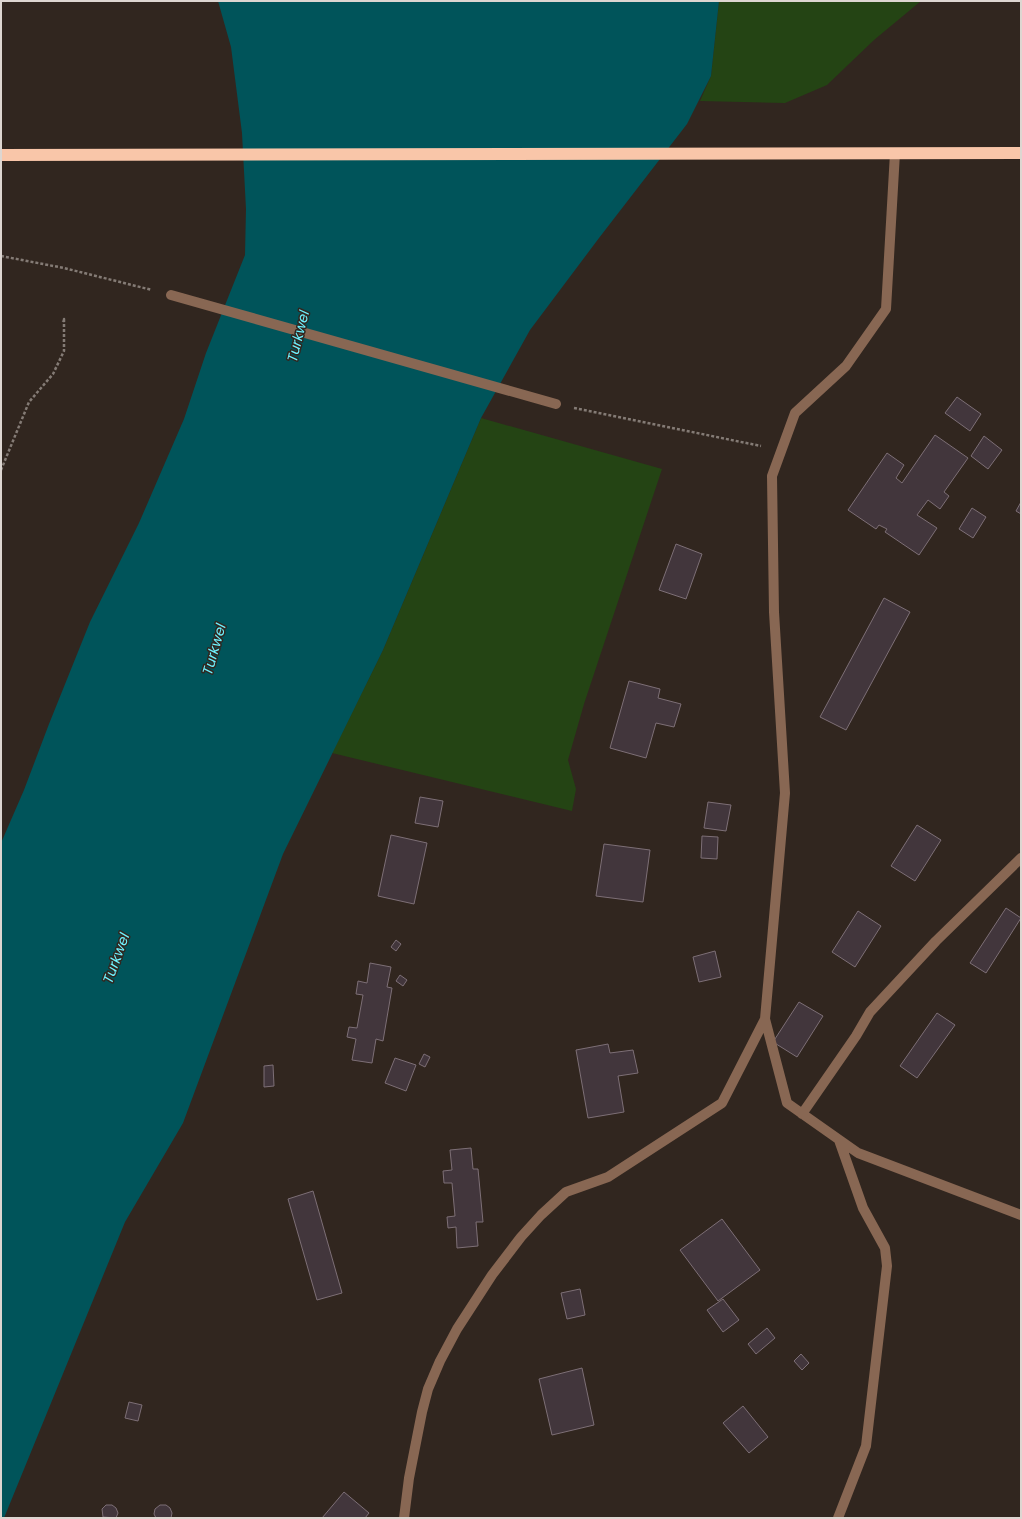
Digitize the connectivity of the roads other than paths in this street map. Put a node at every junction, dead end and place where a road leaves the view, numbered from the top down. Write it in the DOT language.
graph roads {
  1 [pos="1021,153"];
  2 [pos="895,154"];
  3 [pos="1,155"];
  4 [pos="172,295"];
  5 [pos="556,404"];
  6 [pos="1021,858"];
  7 [pos="765,1019"];
  8 [pos="802,1114"];
  9 [pos="839,1140"];
  10 [pos="1021,1215"];
  11 [pos="404,1518"];
  12 [pos="838,1518"];
  1 -- 2 [label="highway"];
  2 -- 3 [label="highway"];
  2 -- 7 [label="street"];
  4 -- 5 [label="street"];
  6 -- 8 [label="street"];
  7 -- 8 [label="street"];
  7 -- 11 [label="street"];
  8 -- 9 [label="street"];
  9 -- 10 [label="street"];
  9 -- 12 [label="street"];
}
